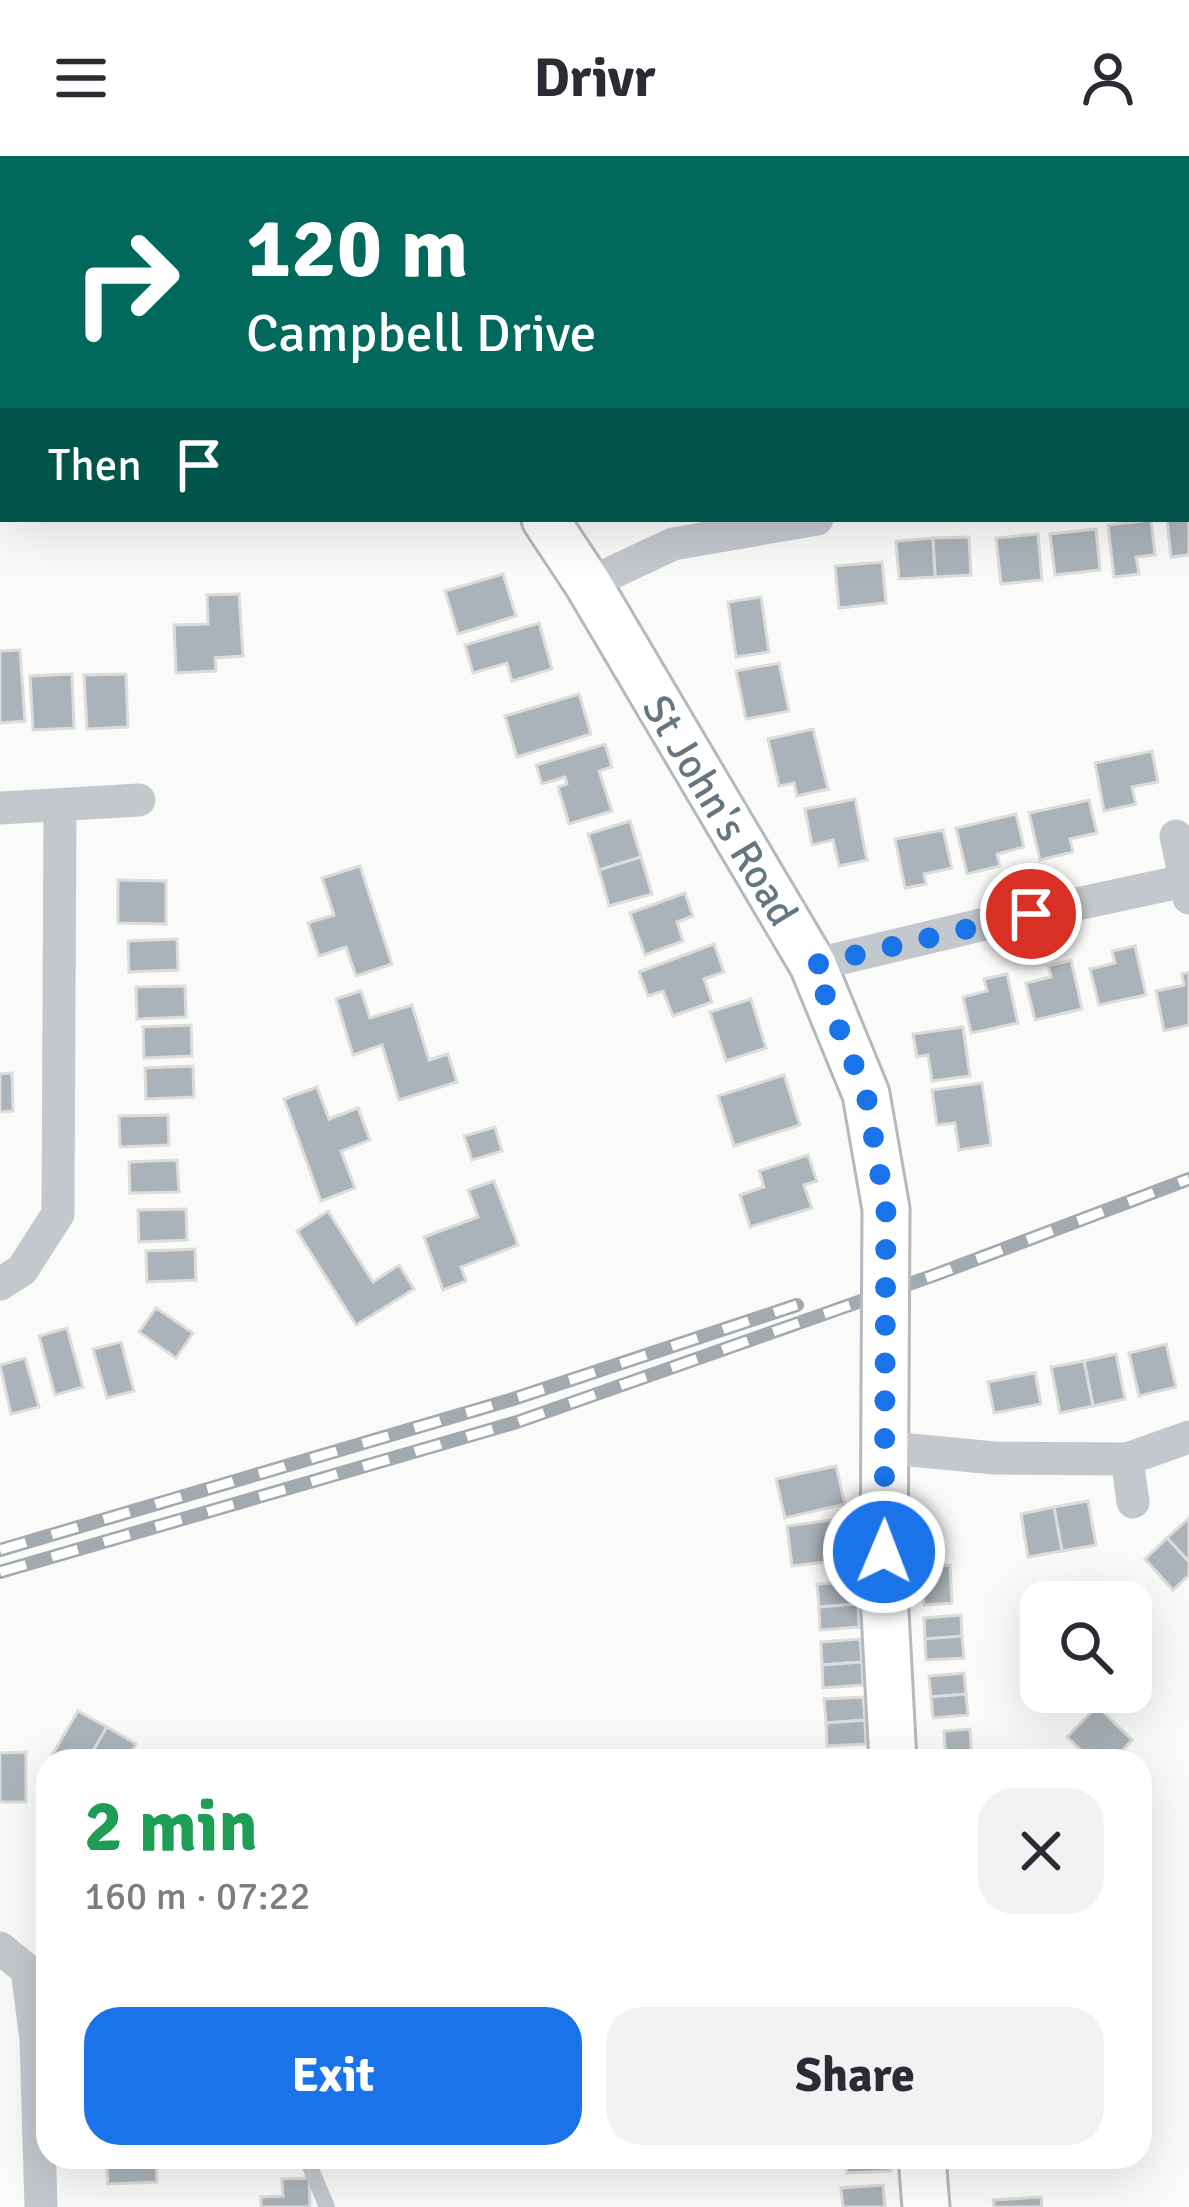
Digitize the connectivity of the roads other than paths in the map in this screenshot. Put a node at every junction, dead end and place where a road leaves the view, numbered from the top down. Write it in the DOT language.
graph roads {
  1 [pos="546,522"];
  2 [pos="800,522"];
  3 [pos="588,584"];
  4 [pos="139,800"];
  5 [pos="60,806"];
  6 [pos="0,808"];
  7 [pos="1177,836"];
  8 [pos="1186,890"];
  9 [pos="813,965"];
  10 [pos="0,1284"];
  11 [pos="1189,1437"];
  12 [pos="886,1444"];
  13 [pos="1127,1459"];
  14 [pos="1133,1502"];
  15 [pos="892,1749"];
  16 [pos="0,1948"];
  17 [pos="36,2039"];
  18 [pos="40,2169"];
  19 [pos="311,2169"];
  20 [pos="923,2169"];
  21 [pos="41,2207"];
  22 [pos="327,2207"];
  23 [pos="926,2207"];
  1 -- 3 [label="street, St John's Road"];
  2 -- 3 [label="street"];
  3 -- 9 [label="street, St John's Road"];
  4 -- 5 [label="street"];
  5 -- 6 [label="street"];
  5 -- 10 [label="street"];
  7 -- 8 [label="street"];
  8 -- 9 [label="street"];
  9 -- 12 [label="street, St John's Road, bridge"];
  11 -- 13 [label="street"];
  12 -- 13 [label="street"];
  12 -- 15 [label="street, St John's Road"];
  13 -- 14 [label="street"];
  16 -- 17 [label="street"];
  18 -- 21 [label="street"];
  19 -- 22 [label="lane"];
  20 -- 23 [label="street"];
}
